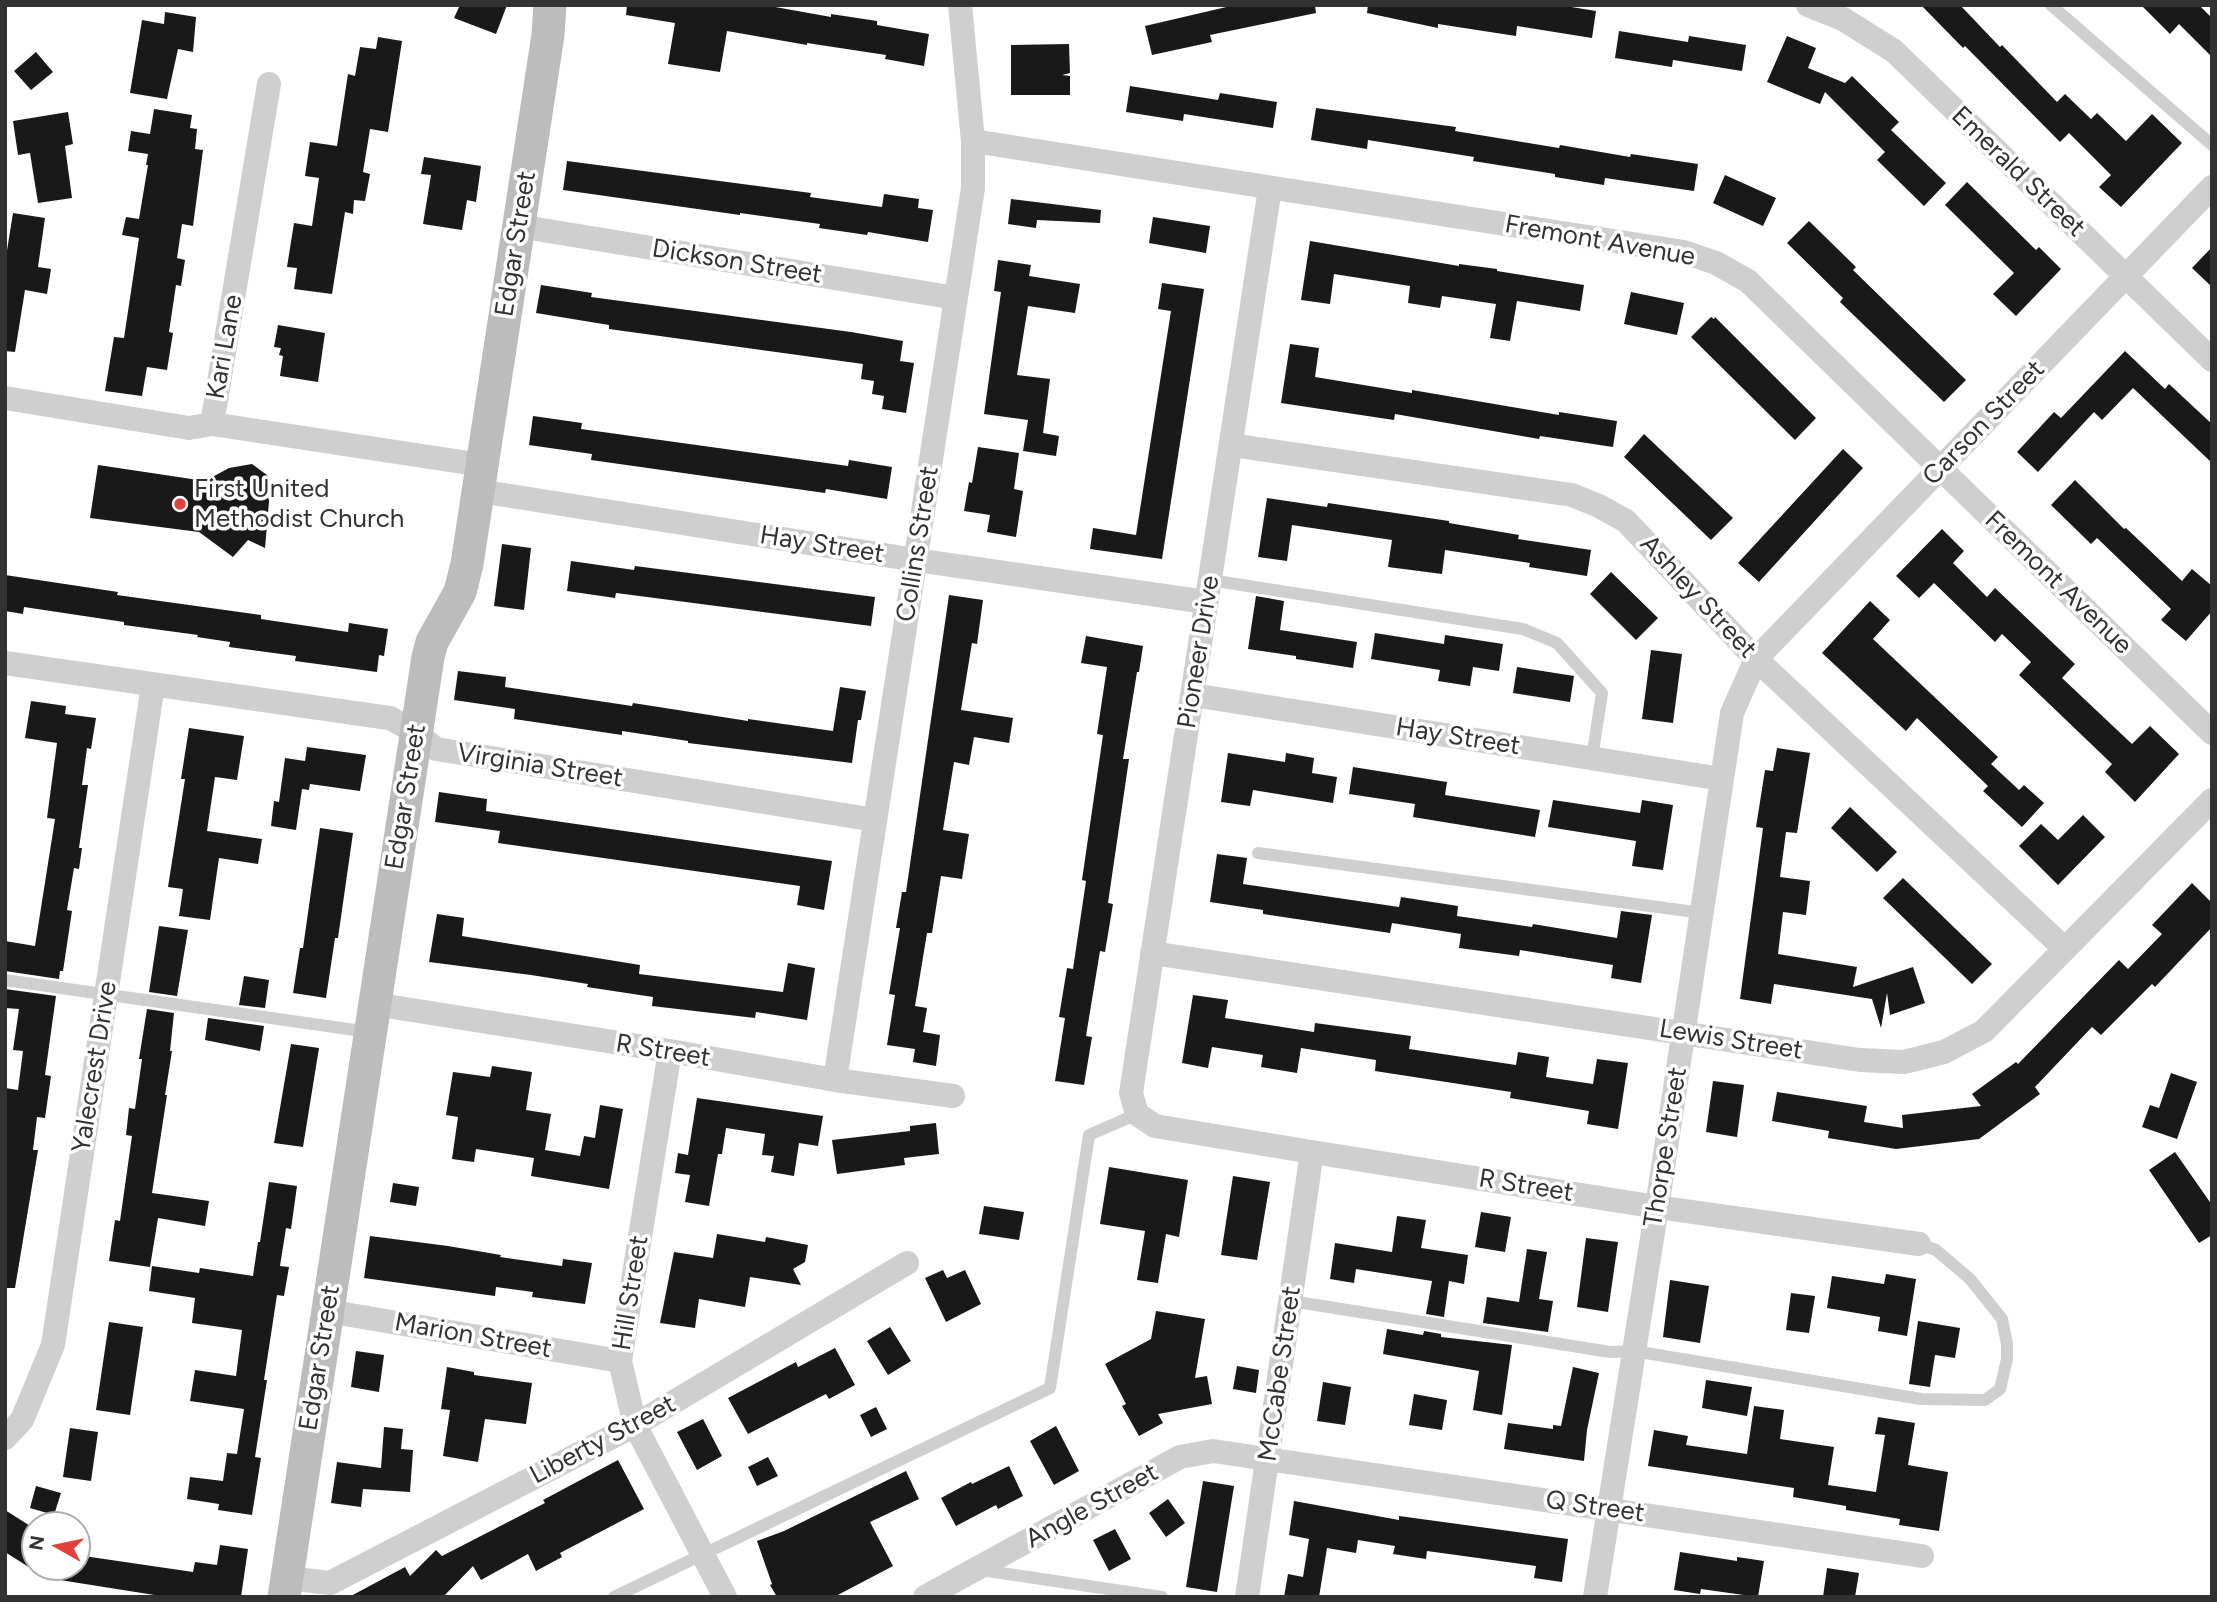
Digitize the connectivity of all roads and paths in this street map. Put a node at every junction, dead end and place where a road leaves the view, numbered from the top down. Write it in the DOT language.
graph roads {
  1 [pos="550,5"];
  2 [pos="960,5"];
  3 [pos="1810,5"];
  4 [pos="2051,5"];
  5 [pos="269,85"];
  6 [pos="973,141"];
  7 [pos="2212,145"];
  8 [pos="2212,187"];
  9 [pos="1270,188"];
  10 [pos="519,226"];
  11 [pos="2126,277"];
  12 [pos="956,298"];
  13 [pos="2212,360"];
  14 [pos="5,398"];
  15 [pos="212,424"];
  16 [pos="1231,445"];
  17 [pos="1941,469"];
  18 [pos="480,478"];
  19 [pos="916,560"];
  20 [pos="1208,591"];
  21 [pos="1756,659"];
  22 [pos="5,663"];
  23 [pos="153,685"];
  24 [pos="1193,695"];
  25 [pos="415,732"];
  26 [pos="2212,733"];
  27 [pos="1592,758"];
  28 [pos="1722,779"];
  29 [pos="2212,800"];
  30 [pos="875,820"];
  31 [pos="1258,853"];
  32 [pos="1702,912"];
  33 [pos="2065,949"];
  34 [pos="1152,953"];
  35 [pos="5,980"];
  36 [pos="106,995"];
  37 [pos="372,1018"];
  38 [pos="1684,1032"];
  39 [pos="670,1051"];
  40 [pos="835,1080"];
  41 [pos="953,1096"];
  42 [pos="1137,1114"];
  43 [pos="1312,1152"];
  44 [pos="1657,1207"];
  45 [pos="1919,1244"];
  46 [pos="907,1263"];
  47 [pos="1291,1301"];
  48 [pos="327,1311"];
  49 [pos="1634,1351"];
  50 [pos="620,1361"];
  51 [pos="635,1425"];
  52 [pos="5,1438"];
  53 [pos="1268,1459"];
  54 [pos="1608,1509"];
  55 [pos="702,1554"];
  56 [pos="1922,1556"];
  57 [pos="977,1569"];
  58 [pos="285,1587"];
  59 [pos="614,1597"];
  60 [pos="725,1597"];
  61 [pos="925,1597"];
  62 [pos="1162,1597"];
  63 [pos="1247,1597"];
  64 [pos="1595,1597"];
  1 -- 10 [label="street, Edgar Street"];
  2 -- 6 [label="street, Collins Street"];
  3 -- 11 [label="street, Emerald Street"];
  4 -- 7 [label="lane"];
  5 -- 15 [label="street, Kari Lane"];
  6 -- 9 [label="street, Fremont Avenue"];
  6 -- 12 [label="street, Collins Street"];
  8 -- 11 [label="street, Carson Street"];
  9 -- 16 [label="street, Pioneer Drive"];
  9 -- 17 [label="street, Fremont Avenue"];
  10 -- 12 [label="street, Dickson Street"];
  10 -- 18 [label="street, Edgar Street"];
  11 -- 13 [label="street, Emerald Street"];
  11 -- 17 [label="street, Carson Street"];
  12 -- 19 [label="street, Collins Street"];
  14 -- 15 [label="street"];
  15 -- 18 [label="street, Kari Lane"];
  16 -- 20 [label="street, Pioneer Drive"];
  16 -- 21 [label="street, Ashley Street"];
  17 -- 21 [label="street, Carson Street"];
  17 -- 26 [label="street, Fremont Avenue"];
  18 -- 19 [label="street, Hay Street"];
  18 -- 25 [label="street, Edgar Street"];
  19 -- 20 [label="street, Hay Street"];
  19 -- 30 [label="street, Collins Street"];
  20 -- 24 [label="street, Pioneer Drive"];
  20 -- 27 [label="lane"];
  21 -- 28 [label="street, Thorpe Street"];
  21 -- 33 [label="street, Ashley Street"];
  22 -- 23 [label="street, Virginia Street"];
  23 -- 25 [label="street, Virginia Street"];
  23 -- 36 [label="street, Yalecrest Drive"];
  24 -- 27 [label="street, Hay Street"];
  24 -- 34 [label="street, Pioneer Drive"];
  25 -- 30 [label="street, Virginia Street"];
  25 -- 37 [label="street, Edgar Street"];
  27 -- 28 [label="street, Hay Street"];
  28 -- 32 [label="street, Thorpe Street"];
  29 -- 33 [label="street, Lewis Street"];
  30 -- 40 [label="street, Collins Street"];
  31 -- 32 [label="lane"];
  32 -- 38 [label="street, Thorpe Street"];
  33 -- 38 [label="street, Lewis Street"];
  34 -- 38 [label="street, Lewis Street"];
  34 -- 42 [label="street, Pioneer Drive"];
  35 -- 36 [label="lane"];
  36 -- 37 [label="lane"];
  36 -- 52 [label="street, Yalecrest Drive"];
  37 -- 39 [label="street, R Street"];
  37 -- 48 [label="street, Edgar Street"];
  38 -- 44 [label="street, Thorpe Street"];
  39 -- 40 [label="street, R Street"];
  39 -- 50 [label="street, Hill Street"];
  40 -- 41 [label="street, R Street"];
  42 -- 43 [label="street, R Street"];
  42 -- 55 [label="lane"];
  43 -- 44 [label="street, R Street"];
  43 -- 47 [label="street, McCabe Street"];
  44 -- 45 [label="street, R Street"];
  44 -- 49 [label="street, Thorpe Street"];
  45 -- 49 [label="lane"];
  46 -- 51 [label="street, Liberty Street"];
  47 -- 49 [label="lane"];
  47 -- 53 [label="street, McCabe Street"];
  48 -- 50 [label="street, Marion Street"];
  48 -- 58 [label="street, Edgar Street"];
  49 -- 54 [label="street, Thorpe Street"];
  50 -- 51 [label="street, Hill Street"];
  51 -- 55 [label="street, Hill Street"];
  51 -- 58 [label="street, Liberty Street"];
  53 -- 54 [label="street, Q Street"];
  53 -- 57 [label="street, Angle Street"];
  53 -- 63 [label="street, McCabe Street"];
  54 -- 56 [label="street, Q Street"];
  54 -- 64 [label="street, Thorpe Street"];
  55 -- 59 [label="lane"];
  55 -- 60 [label="street, Hill Street"];
  57 -- 61 [label="street, Angle Street"];
  57 -- 62 [label="lane"];
}
